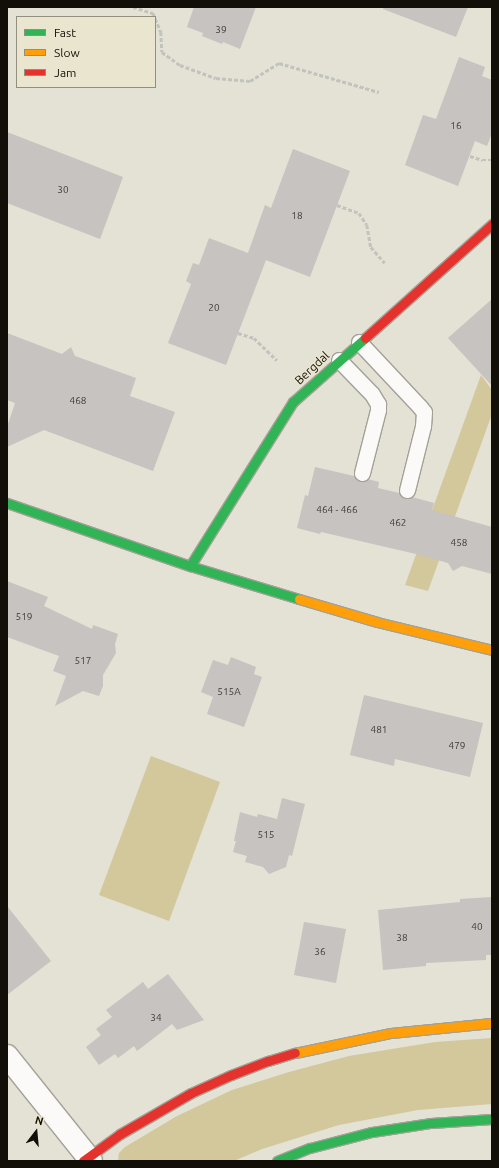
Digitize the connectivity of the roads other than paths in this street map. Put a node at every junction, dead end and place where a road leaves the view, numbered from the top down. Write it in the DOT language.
graph roads {
  1 [pos="492,224"];
  2 [pos="359,342"];
  3 [pos="339,360"];
  4 [pos="362,473"];
  5 [pos="407,490"];
  6 [pos="7,503"];
  7 [pos="190,566"];
  8 [pos="492,650"];
  9 [pos="492,1022"];
  10 [pos="7,1056"];
  11 [pos="492,1119"];
  12 [pos="87,1160"];
  13 [pos="277,1161"];
  1 -- 2 [label="street, Bergdal"];
  2 -- 3 [label="street, Bergdal"];
  2 -- 5 [label="lane"];
  3 -- 4 [label="lane"];
  3 -- 7 [label="street, Bergdal"];
  6 -- 7 [label="street"];
  7 -- 8 [label="street"];
  9 -- 12 [label="street"];
  10 -- 12 [label="street"];
  11 -- 13 [label="street"];
}
